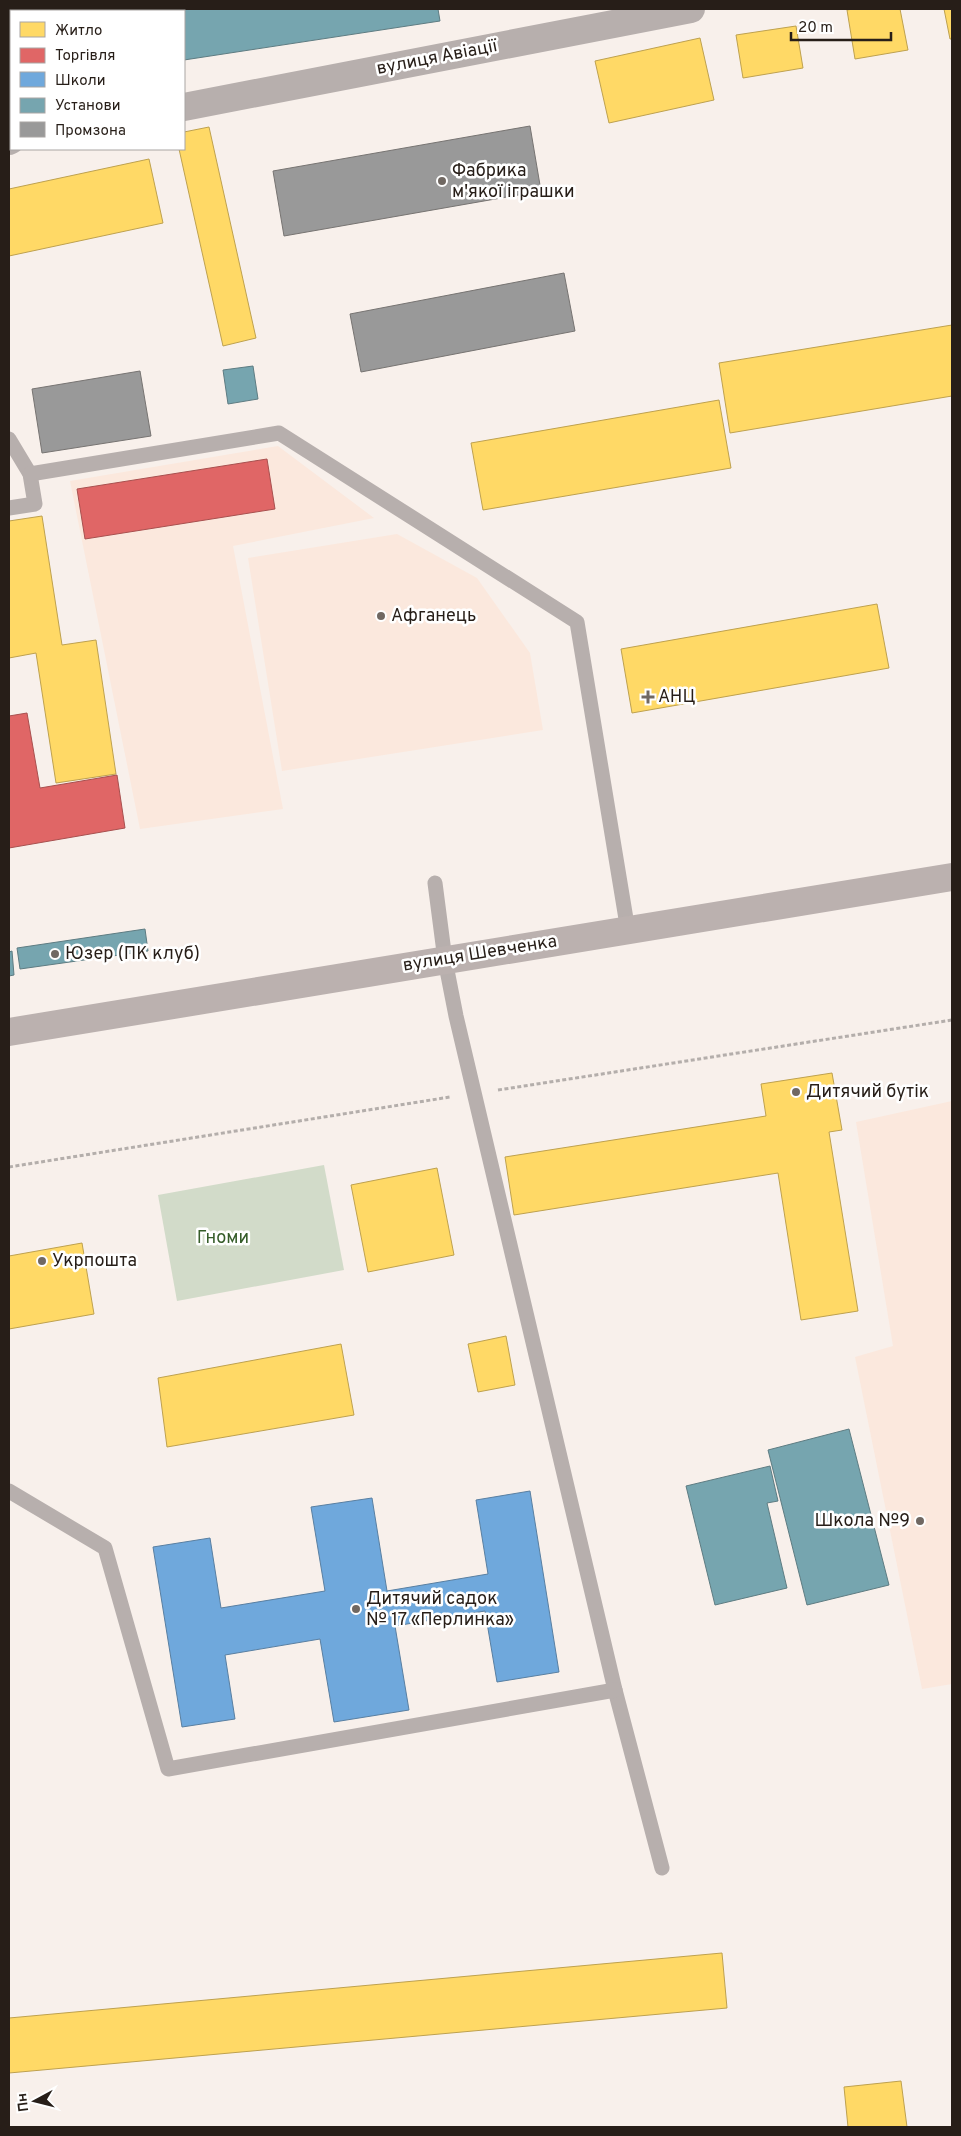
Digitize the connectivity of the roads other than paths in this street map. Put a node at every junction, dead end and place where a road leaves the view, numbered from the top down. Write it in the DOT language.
graph roads {
  1 [pos="691,9"];
  2 [pos="185,107"];
  3 [pos="9,439"];
  4 [pos="30,474"];
  5 [pos="9,508"];
  6 [pos="952,877"];
  7 [pos="435,883"];
  8 [pos="628,931"];
  9 [pos="445,960"];
  10 [pos="9,1032"];
  11 [pos="9,1491"];
  12 [pos="615,1690"];
  13 [pos="662,1868"];
  1 -- 2 [label="street, вулиця Авіації"];
  3 -- 4 [label="lane"];
  4 -- 5 [label="lane"];
  4 -- 8 [label="lane"];
  6 -- 8 [label="main road, вулиця Шевченка"];
  7 -- 9 [label="lane"];
  8 -- 9 [label="main road, вулиця Шевченка"];
  9 -- 10 [label="main road, вулиця Шевченка"];
  9 -- 12 [label="lane"];
  11 -- 12 [label="lane"];
  12 -- 13 [label="lane"];
}
